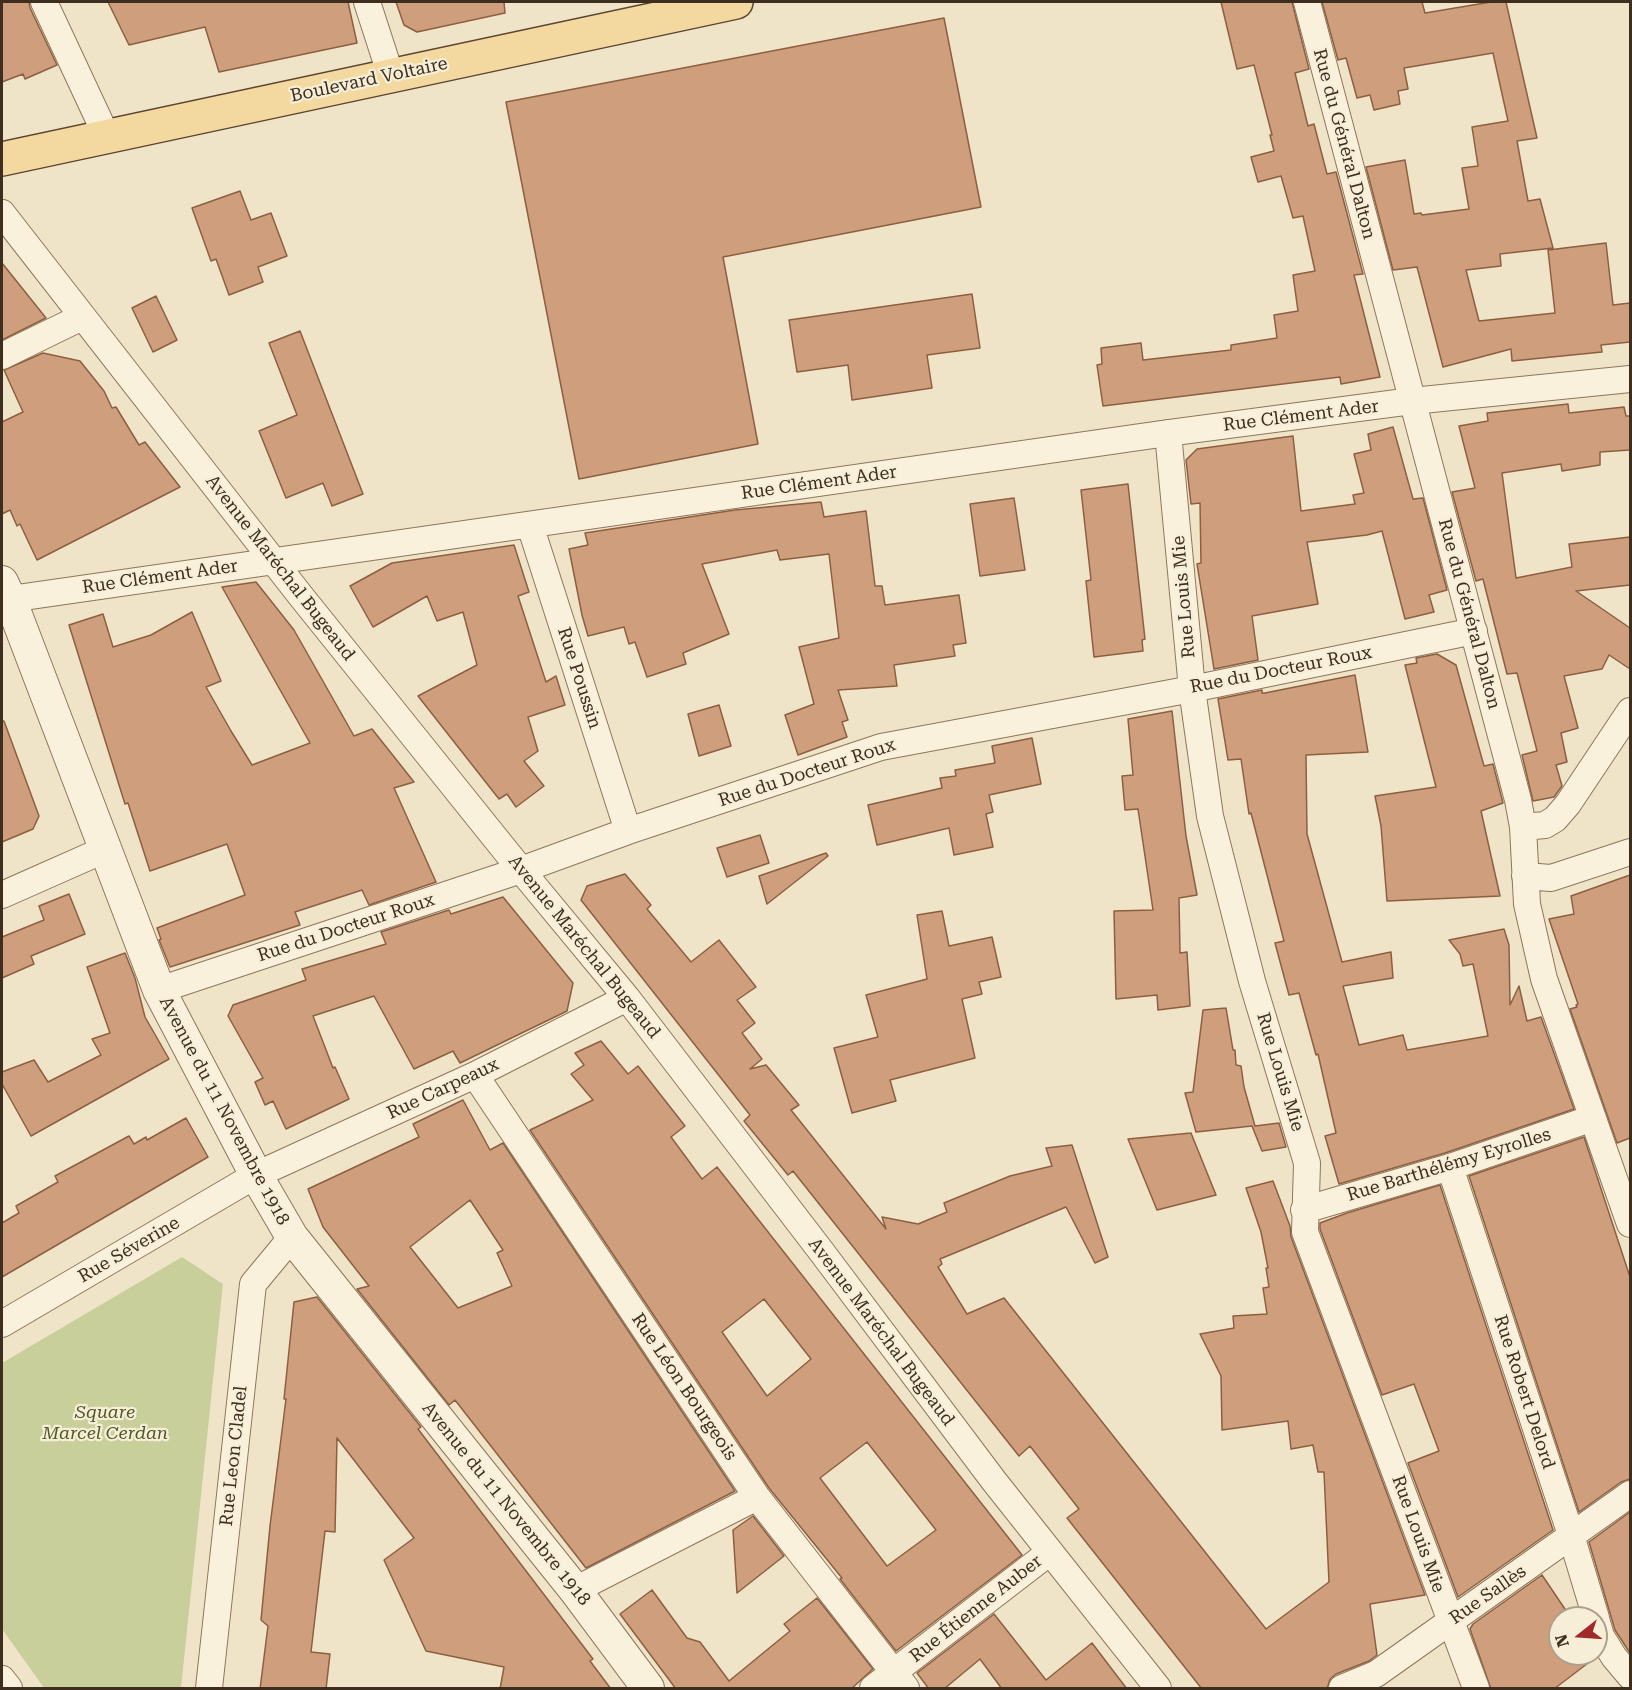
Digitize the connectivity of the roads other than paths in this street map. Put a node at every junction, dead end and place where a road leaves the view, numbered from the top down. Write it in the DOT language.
graph roads {
  1 [pos="44,2"];
  2 [pos="367,2"];
  3 [pos="736,2"];
  4 [pos="1306,2"];
  5 [pos="696,6"];
  6 [pos="391,76"];
  7 [pos="107,137"];
  8 [pos="2,159"];
  9 [pos="2,213"];
  10 [pos="82,317"];
  11 [pos="2,356"];
  12 [pos="1630,379"];
  13 [pos="1412,401"];
  14 [pos="1168,433"];
  15 [pos="530,525"];
  16 [pos="273,561"];
  17 [pos="6,590"];
  18 [pos="1474,631"];
  19 [pos="1192,689"];
  20 [pos="1630,711"];
  21 [pos="1523,827"];
  22 [pos="628,831"];
  23 [pos="106,849"];
  24 [pos="1630,852"];
  25 [pos="521,870"];
  26 [pos="1525,876"];
  27 [pos="2,895"];
  28 [pos="159,990"];
  29 [pos="627,998"];
  30 [pos="475,1075"];
  31 [pos="1593,1118"];
  32 [pos="1450,1167"];
  33 [pos="255,1175"];
  34 [pos="1304,1210"];
  35 [pos="1630,1224"];
  36 [pos="292,1237"];
  37 [pos="2,1324"];
  38 [pos="1630,1494"];
  39 [pos="757,1497"];
  40 [pos="1571,1535"];
  41 [pos="1050,1552"];
  42 [pos="575,1590"];
  43 [pos="1592,1606"];
  44 [pos="1450,1621"];
  45 [pos="1608,1647"];
  46 [pos="1630,1676"];
  47 [pos="2,1678"];
  48 [pos="900,1681"];
  49 [pos="9,1689"];
  50 [pos="209,1689"];
  51 [pos="648,1689"];
  52 [pos="873,1689"];
  53 [pos="1158,1689"];
  54 [pos="1342,1689"];
  55 [pos="1476,1689"];
  1 -- 7 [label="street"];
  2 -- 6 [label="street"];
  3 -- 5 [label="main road, Boulevard Voltaire"];
  4 -- 13 [label="street, Rue du Général Dalton"];
  5 -- 6 [label="main road, Boulevard Voltaire"];
  6 -- 7 [label="main road, Boulevard Voltaire"];
  7 -- 8 [label="main road, Boulevard Voltaire"];
  9 -- 10 [label="street, Avenue Maréchal Bugeaud"];
  10 -- 11 [label="street"];
  10 -- 16 [label="street, Avenue Maréchal Bugeaud"];
  12 -- 13 [label="street, Rue Clément Ader"];
  13 -- 14 [label="street, Rue Clément Ader"];
  13 -- 18 [label="street, Rue du Général Dalton"];
  14 -- 15 [label="street, Rue Clément Ader"];
  14 -- 19 [label="street, Rue Louis Mie"];
  15 -- 16 [label="street, Rue Clément Ader"];
  15 -- 22 [label="street, Rue Poussin"];
  16 -- 17 [label="street, Rue Clément Ader"];
  16 -- 25 [label="street, Avenue Maréchal Bugeaud"];
  17 -- 23 [label="street, Avenue du 11 Novembre 1918"];
  18 -- 19 [label="street, Rue du Docteur Roux"];
  18 -- 21 [label="street, Rue du Général Dalton"];
  19 -- 22 [label="street, Rue du Docteur Roux"];
  19 -- 34 [label="street, Rue Louis Mie"];
  20 -- 21 [label="street"];
  21 -- 26 [label="street, Rue du Général Dalton"];
  22 -- 25 [label="street, Rue du Docteur Roux"];
  23 -- 27 [label="street"];
  23 -- 28 [label="street, Avenue du 11 Novembre 1918"];
  24 -- 26 [label="street"];
  25 -- 28 [label="street, Rue du Docteur Roux"];
  25 -- 29 [label="street, Avenue Maréchal Bugeaud"];
  26 -- 31 [label="street, Rue du Général Dalton"];
  28 -- 33 [label="street, Avenue du 11 Novembre 1918"];
  29 -- 30 [label="street, Rue Carpeaux"];
  29 -- 41 [label="street, Avenue Maréchal Bugeaud"];
  30 -- 33 [label="street, Rue Carpeaux"];
  30 -- 39 [label="street, Rue Léon Bourgeois"];
  31 -- 32 [label="street, Rue Barthélémy Eyrolles"];
  31 -- 35 [label="street, Rue du Général Dalton"];
  32 -- 34 [label="street, Rue Barthélémy Eyrolles"];
  32 -- 40 [label="street, Rue Robert Delord"];
  33 -- 36 [label="street, Avenue du 11 Novembre 1918"];
  33 -- 37 [label="street, Rue Séverine"];
  34 -- 44 [label="street, Rue Louis Mie"];
  36 -- 42 [label="street, Avenue du 11 Novembre 1918"];
  36 -- 50 [label="street, Rue Leon Cladel"];
  38 -- 40 [label="street, Rue Sallès"];
  39 -- 42 [label="street"];
  39 -- 48 [label="street, Rue Léon Bourgeois"];
  40 -- 43 [label="street, Rue Robert Delord"];
  40 -- 44 [label="street, Rue Sallès"];
  41 -- 48 [label="street, Rue Étienne Auber"];
  41 -- 53 [label="street, Avenue Maréchal Bugeaud"];
  42 -- 51 [label="street, Avenue du 11 Novembre 1918"];
  44 -- 54 [label="street, Rue Sallès"];
  44 -- 55 [label="street, Rue Louis Mie"];
  45 -- 46 [label="street, Rue Robert Delord"];
  47 -- 49 [label="street"];
  48 -- 52 [label="street, Rue Étienne Auber"];
}
